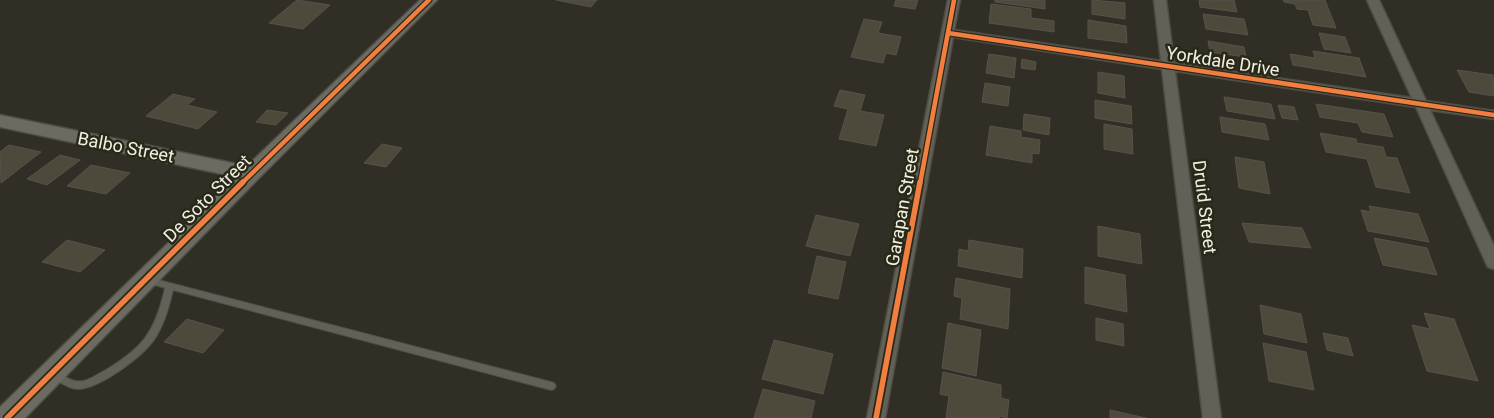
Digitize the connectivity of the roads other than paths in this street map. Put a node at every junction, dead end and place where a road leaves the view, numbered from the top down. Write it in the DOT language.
graph roads {
  1 [pos="428,0"];
  2 [pos="954,0"];
  3 [pos="1160,0"];
  4 [pos="1373,0"];
  5 [pos="948,33"];
  6 [pos="1169,66"];
  7 [pos="1421,104"];
  8 [pos="1494,115"];
  9 [pos="0,121"];
  10 [pos="251,174"];
  11 [pos="1494,263"];
  12 [pos="145,280"];
  13 [pos="170,286"];
  14 [pos="52,374"];
  15 [pos="551,386"];
  16 [pos="7,418"];
  17 [pos="876,418"];
  18 [pos="1212,418"];
  1 -- 10 [label="street, De Soto Street"];
  2 -- 5 [label="street, Garapan Street"];
  3 -- 6 [label="street, Druid Street"];
  4 -- 7 [label="street"];
  5 -- 6 [label="street, Yorkdale Drive"];
  5 -- 17 [label="street, Garapan Street"];
  6 -- 7 [label="street, Yorkdale Drive"];
  6 -- 18 [label="street, Druid Street"];
  7 -- 8 [label="street, Yorkdale Drive"];
  7 -- 11 [label="street"];
  9 -- 10 [label="street, Balbo Street"];
  10 -- 12 [label="street, De Soto Street"];
  12 -- 13 [label="lane"];
  12 -- 14 [label="street, De Soto Street"];
  13 -- 14 [label="lane"];
  13 -- 15 [label="lane"];
  14 -- 16 [label="street, De Soto Street"];
}
